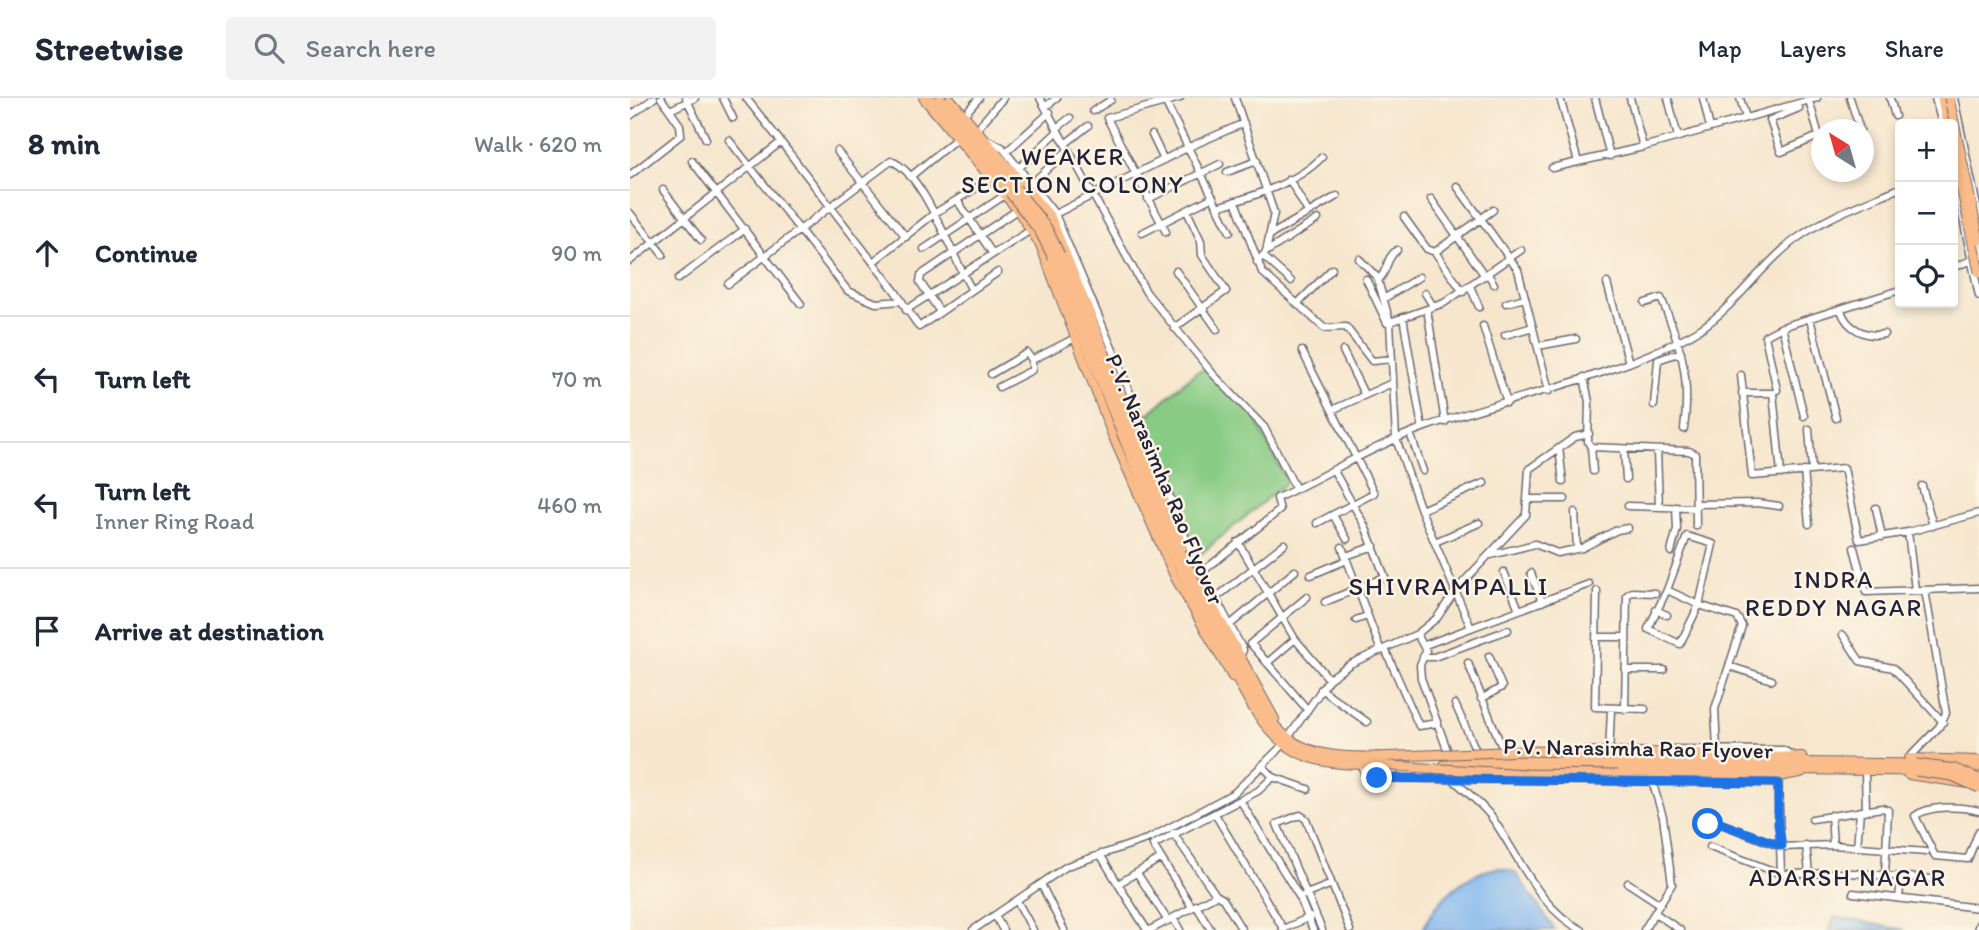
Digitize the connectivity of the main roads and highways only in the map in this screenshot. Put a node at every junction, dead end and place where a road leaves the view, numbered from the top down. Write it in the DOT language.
graph roads {
  1 [pos="923,98"];
  2 [pos="930,98"];
  3 [pos="940,98"];
  4 [pos="950,98"];
  5 [pos="1942,98"];
  6 [pos="1949,98"];
  7 [pos="1946,119"];
  8 [pos="1958,173"];
  9 [pos="1979,240"];
  10 [pos="1979,272"];
  11 [pos="1610,753"];
  12 [pos="1909,758"];
  13 [pos="1979,760"];
  14 [pos="1375,761"];
  15 [pos="1979,767"];
  16 [pos="1802,772"];
  17 [pos="1908,775"];
  18 [pos="1979,778"];
  19 [pos="1979,786"];
  1 -- 16 [label="main road"];
  2 -- 14 [label="highway, P.V. Narasimha Rao Flyover, bridge"];
  3 -- 14 [label="highway, P.V. Narasimha Rao Flyover, bridge"];
  4 -- 11 [label="main road"];
  5 -- 7 [label="highway"];
  6 -- 9 [label="highway, bridge"];
  8 -- 10 [label="highway, bridge"];
  11 -- 12 [label="highway"];
  11 -- 14 [label="highway, bridge"];
  12 -- 13 [label="main road"];
  12 -- 15 [label="highway"];
  14 -- 16 [label="highway, bridge"];
  14 -- 18 [label="highway, P.V. Narasimha Rao Flyover, bridge"];
  14 -- 19 [label="highway, P.V. Narasimha Rao Flyover, bridge"];
  16 -- 17 [label="highway"];
  17 -- 18 [label="highway"];
  17 -- 19 [label="main road"];
}
